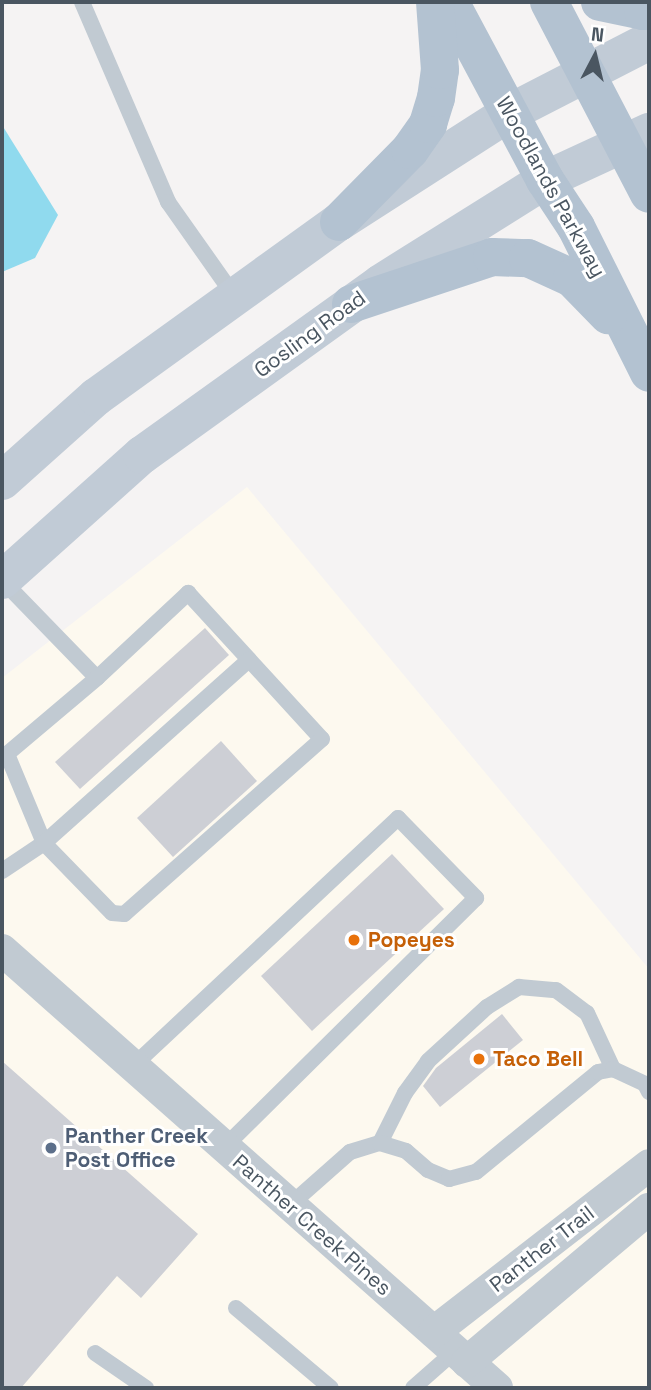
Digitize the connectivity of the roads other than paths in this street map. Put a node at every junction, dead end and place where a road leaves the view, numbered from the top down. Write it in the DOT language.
graph roads {
  1 [pos="82,2"];
  2 [pos="435,2"];
  3 [pos="450,2"];
  4 [pos="549,2"];
  5 [pos="600,2"];
  6 [pos="649,9"];
  7 [pos="649,41"];
  8 [pos="587,74"];
  9 [pos="509,113"];
  10 [pos="637,138"];
  11 [pos="545,180"];
  12 [pos="649,194"];
  13 [pos="339,222"];
  14 [pos="235,297"];
  15 [pos="351,304"];
  16 [pos="643,361"];
  17 [pos="2,481"];
  18 [pos="2,580"];
  19 [pos="250,660"];
  20 [pos="97,678"];
  21 [pos="44,843"];
  22 [pos="2,871"];
  23 [pos="2,950"];
  24 [pos="133,1066"];
  25 [pos="613,1069"];
  26 [pos="649,1092"];
  27 [pos="380,1143"];
  28 [pos="224,1147"];
  29 [pos="649,1165"];
  30 [pos="290,1205"];
  31 [pos="649,1209"];
  32 [pos="236,1308"];
  33 [pos="452,1348"];
  34 [pos="95,1353"];
  35 [pos="146,1388"];
  36 [pos="331,1388"];
  37 [pos="413,1388"];
  38 [pos="497,1388"];
  1 -- 14 [label="lane"];
  2 -- 13 [label="main road"];
  3 -- 9 [label="main road, Woodlands Parkway"];
  4 -- 8 [label="main road"];
  5 -- 6 [label="main road"];
  7 -- 8 [label="main road"];
  8 -- 9 [label="main road"];
  8 -- 10 [label="main road"];
  9 -- 11 [label="main road, Woodlands Parkway"];
  9 -- 13 [label="main road"];
  10 -- 11 [label="main road, Gosling Road"];
  10 -- 12 [label="main road"];
  11 -- 15 [label="main road, Gosling Road"];
  11 -- 16 [label="main road, Woodlands Parkway"];
  13 -- 14 [label="main road"];
  14 -- 17 [label="main road"];
  15 -- 16 [label="main road"];
  15 -- 18 [label="main road, Gosling Road"];
  18 -- 20 [label="lane"];
  19 -- 20 [label="lane"];
  19 -- 21 [label="lane"];
  19 -- 21 [label="lane"];
  20 -- 21 [label="lane"];
  21 -- 22 [label="lane"];
  23 -- 24 [label="street, Panther Creek Pines"];
  24 -- 28 [label="street, Panther Creek Pines"];
  24 -- 28 [label="lane"];
  25 -- 26 [label="lane"];
  25 -- 27 [label="lane"];
  25 -- 27 [label="lane"];
  27 -- 30 [label="lane"];
  28 -- 30 [label="street, Panther Creek Pines"];
  29 -- 33 [label="street, Panther Trail"];
  30 -- 33 [label="street, Panther Creek Pines"];
  31 -- 33 [label="street, Panther Trail"];
  32 -- 36 [label="lane"];
  33 -- 37 [label="lane"];
  33 -- 38 [label="street, Panther Creek Pines"];
  34 -- 35 [label="lane"];
}
